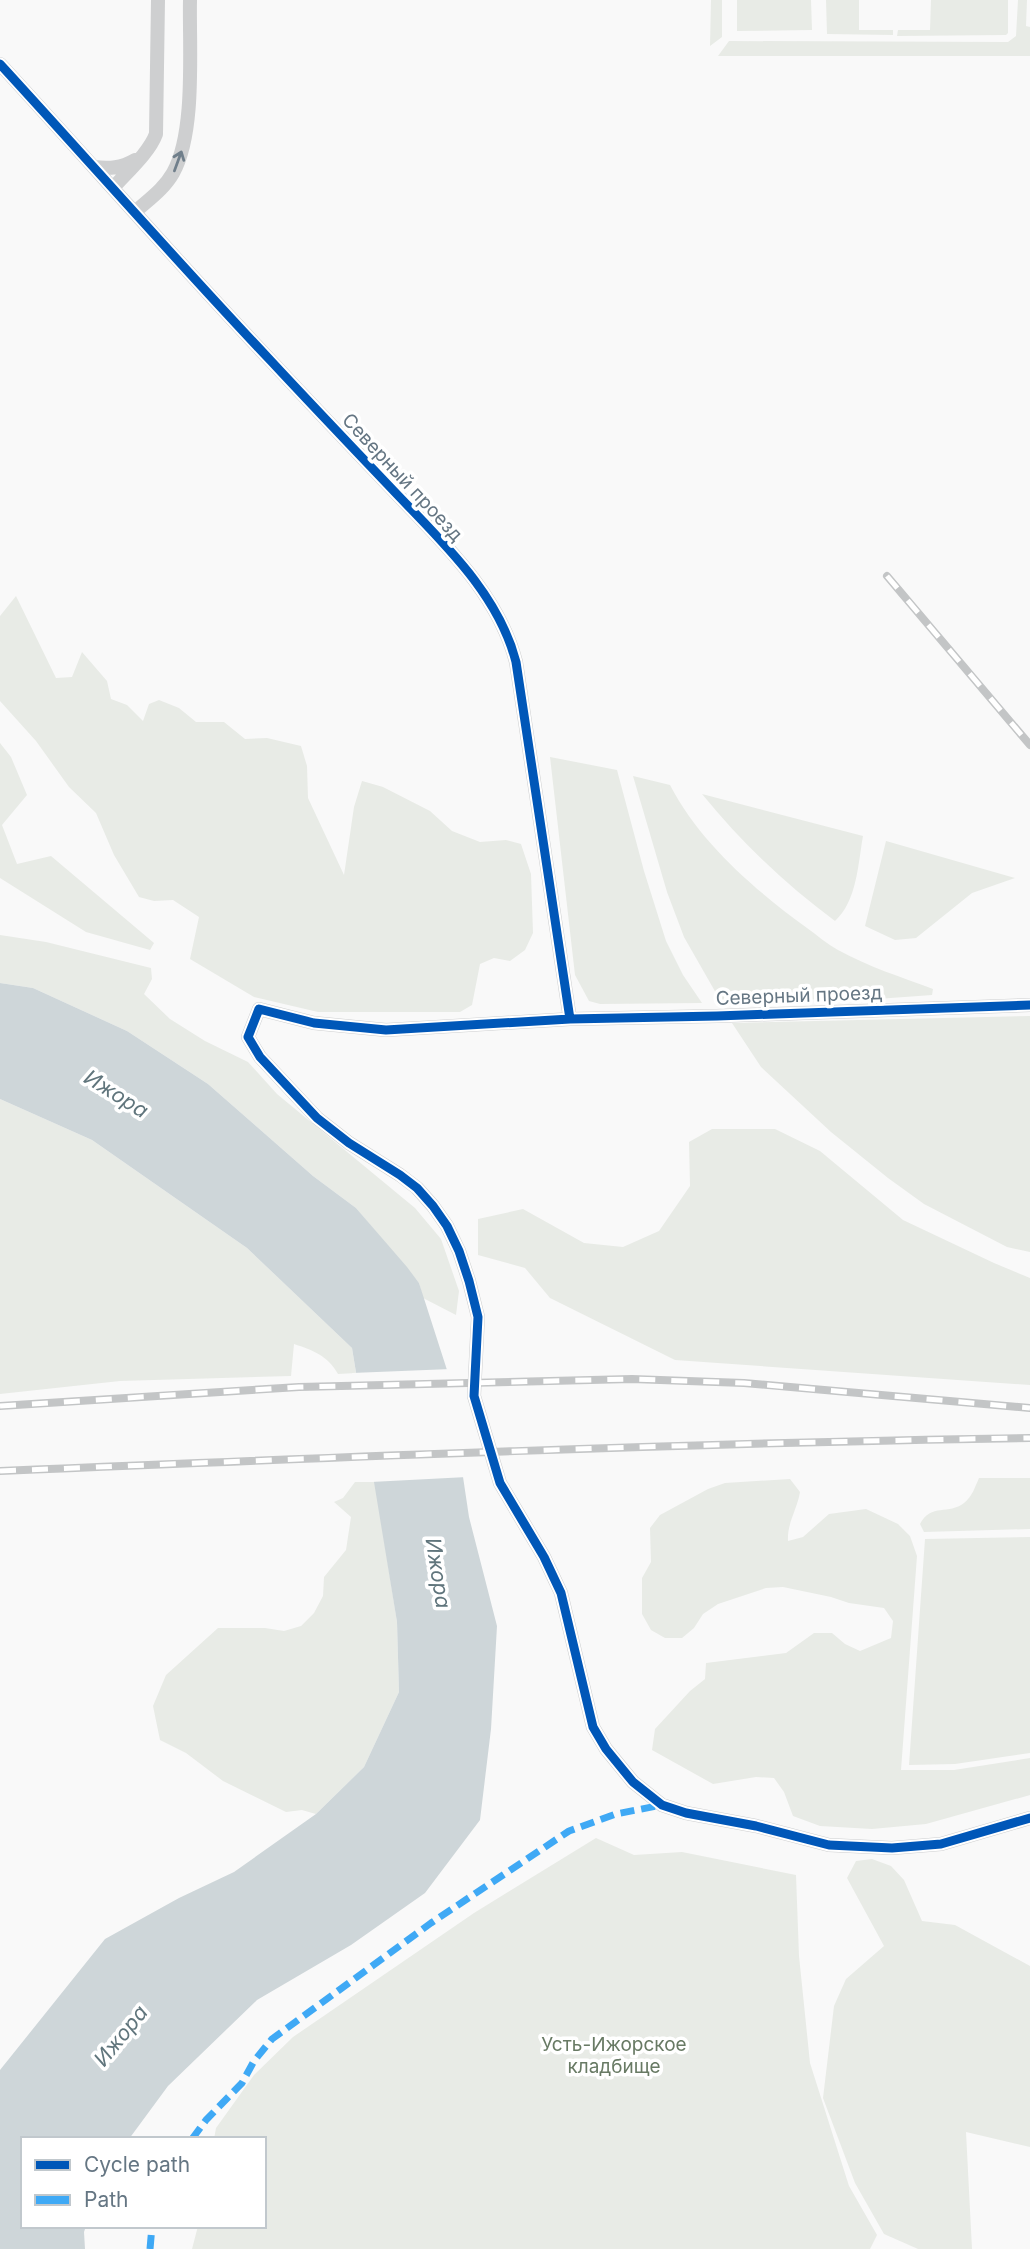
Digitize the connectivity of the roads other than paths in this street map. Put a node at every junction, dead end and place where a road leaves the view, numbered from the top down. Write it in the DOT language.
graph roads {
  1 [pos="158,0"];
  2 [pos="190,0"];
  3 [pos="0,64"];
  4 [pos="137,160"];
  5 [pos="94,167"];
  6 [pos="113,188"];
  7 [pos="135,212"];
  8 [pos="1030,1005"];
  9 [pos="570,1019"];
  10 [pos="1030,1818"];
  1 -- 4 [label="street"];
  7 -- 2 [label="street, one-way"];
  3 -- 5 [label="street, Северный проезд"];
  4 -- 5 [label="street"];
  4 -- 6 [label="street"];
  5 -- 6 [label="street, Северный проезд"];
  6 -- 7 [label="street, Северный проезд"];
  7 -- 9 [label="street, Северный проезд"];
  8 -- 9 [label="street, Северный проезд"];
  9 -- 10 [label="street, Северный проезд"];
}
